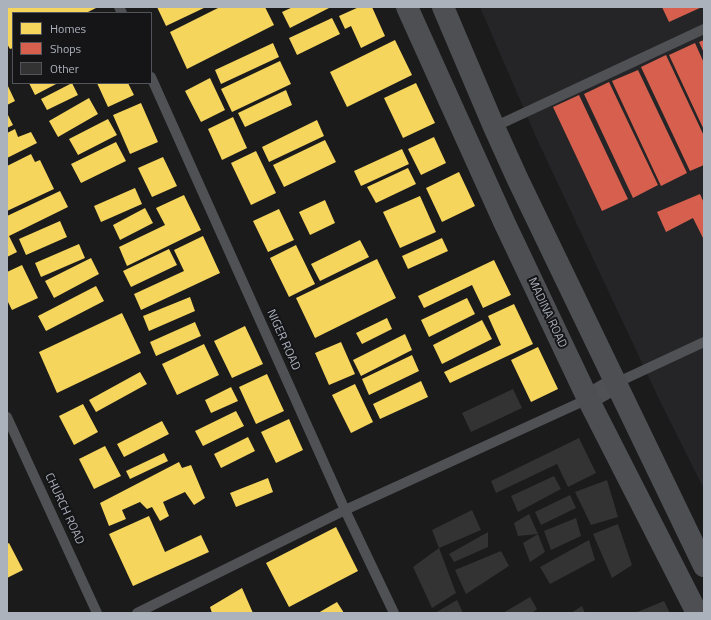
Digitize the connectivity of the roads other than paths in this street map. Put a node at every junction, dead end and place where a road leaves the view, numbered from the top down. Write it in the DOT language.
graph roads {
  1 [pos="407,7"];
  2 [pos="443,7"];
  3 [pos="704,29"];
  4 [pos="152,80"];
  5 [pos="494,127"];
  6 [pos="704,342"];
  7 [pos="616,383"];
  8 [pos="588,399"];
  9 [pos="7,417"];
  10 [pos="345,510"];
  11 [pos="704,566"];
  12 [pos="97,613"];
  13 [pos="137,613"];
  14 [pos="394,613"];
  15 [pos="697,613"];
  1 -- 8 [label="main road, MADINA ROAD"];
  2 -- 5 [label="main road"];
  3 -- 5 [label="lane"];
  4 -- 10 [label="lane, NIGER ROAD"];
  5 -- 7 [label="main road"];
  6 -- 7 [label="lane"];
  7 -- 8 [label="street"];
  7 -- 11 [label="main road"];
  8 -- 10 [label="lane"];
  8 -- 15 [label="main road, MADINA ROAD"];
  9 -- 12 [label="lane, CHURCH ROAD"];
  10 -- 13 [label="lane"];
  10 -- 14 [label="lane, NIGER ROAD"];
}
